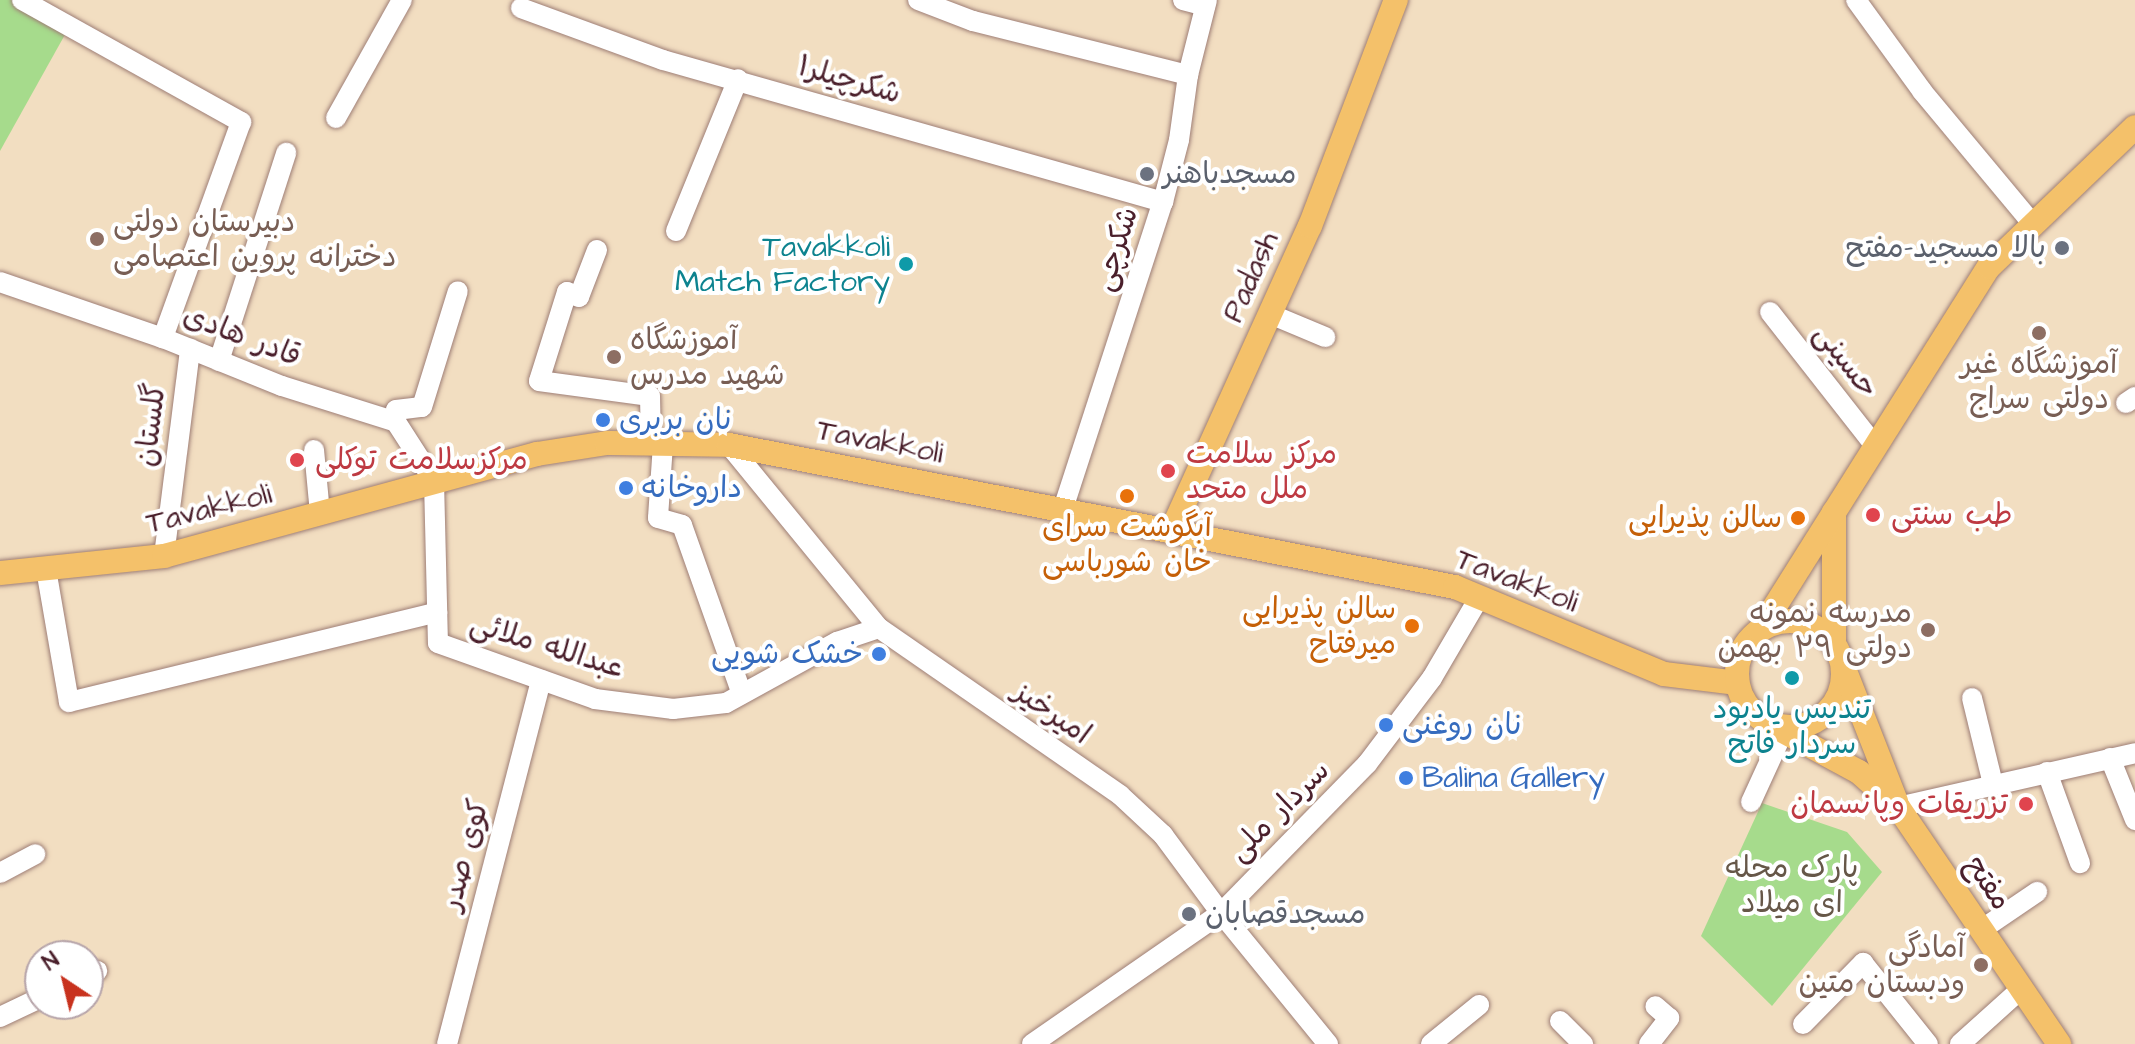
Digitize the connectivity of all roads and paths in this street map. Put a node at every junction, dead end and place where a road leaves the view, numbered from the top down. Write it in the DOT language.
graph roads {
  1 [pos="22,0"];
  2 [pos="402,0"];
  3 [pos="918,0"];
  4 [pos="1183,0"];
  5 [pos="1396,0"];
  6 [pos="1856,0"];
  7 [pos="1206,3"];
  8 [pos="521,8"];
  9 [pos="1188,75"];
  10 [pos="738,79"];
  11 [pos="336,118"];
  12 [pos="2135,127"];
  13 [pos="286,153"];
  14 [pos="1163,202"];
  15 [pos="2032,223"];
  16 [pos="676,231"];
  17 [pos="597,250"];
  18 [pos="0,282"];
  19 [pos="458,291"];
  20 [pos="1770,312"];
  21 [pos="1270,314"];
  22 [pos="1325,337"];
  23 [pos="163,338"];
  24 [pos="190,349"];
  25 [pos="219,361"];
  26 [pos="396,422"];
  27 [pos="657,444"];
  28 [pos="729,445"];
  29 [pos="1875,446"];
  30 [pos="314,450"];
  31 [pos="434,481"];
  32 [pos="1835,510"];
  33 [pos="1062,512"];
  34 [pos="320,513"];
  35 [pos="1171,532"];
  36 [pos="164,556"];
  37 [pos="46,569"];
  38 [pos="0,573"];
  39 [pos="1479,598"];
  40 [pos="437,612"];
  41 [pos="879,628"];
  42 [pos="1760,630"];
  43 [pos="1834,643"];
  44 [pos="1844,669"];
  45 [pos="541,680"];
  46 [pos="1737,683"];
  47 [pos="742,694"];
  48 [pos="1972,698"];
  49 [pos="1776,727"];
  50 [pos="2135,753"];
  51 [pos="2110,758"];
  52 [pos="2047,772"];
  53 [pos="1993,784"];
  54 [pos="1751,802"];
  55 [pos="1898,807"];
  56 [pos="2135,820"];
  57 [pos="35,854"];
  58 [pos="2080,863"];
  59 [pos="0,873"];
  60 [pos="2037,892"];
  61 [pos="1221,913"];
  62 [pos="1981,930"];
  63 [pos="2021,989"];
  64 [pos="1479,1005"];
  65 [pos="24,1006"];
  66 [pos="1655,1006"];
  67 [pos="0,1017"];
  68 [pos="1560,1021"];
  69 [pos="1803,1024"];
  70 [pos="447,1044"];
  71 [pos="1032,1044"];
  72 [pos="1328,1044"];
  73 [pos="1431,1044"];
  74 [pos="1583,1044"];
  75 [pos="1649,1044"];
  76 [pos="1928,1044"];
  77 [pos="1960,1044"];
  78 [pos="2059,1044"];
  1 -- 23 [label="street"];
  2 -- 11 [label="street"];
  3 -- 9 [label="street"];
  4 -- 7 [label="street"];
  5 -- 21 [label="main road, Padash"];
  6 -- 15 [label="street"];
  7 -- 9 [label="street, شکرچی"];
  8 -- 10 [label="street, شکرچیلر۱"];
  9 -- 14 [label="street, شکرچی"];
  10 -- 14 [label="street, شکرچیلر۱"];
  10 -- 16 [label="street"];
  12 -- 15 [label="main road"];
  13 -- 25 [label="street"];
  14 -- 33 [label="street, شکرچی"];
  15 -- 29 [label="main road"];
  17 -- 27 [label="street"];
  18 -- 23 [label="street, قادر هادی"];
  19 -- 26 [label="street"];
  20 -- 29 [label="street, حسینی"];
  21 -- 22 [label="street"];
  21 -- 35 [label="main road, Padash"];
  23 -- 24 [label="street, قادر هادی"];
  24 -- 25 [label="street, قادر هادی"];
  24 -- 36 [label="street, گلستان"];
  25 -- 26 [label="street, قادر هادی"];
  26 -- 31 [label="street"];
  27 -- 28 [label="main road, Tavakkoli"];
  27 -- 31 [label="main road, Tavakkoli"];
  27 -- 47 [label="street"];
  28 -- 33 [label="main road, Tavakkoli"];
  28 -- 41 [label="street, امیرخیز"];
  29 -- 32 [label="main road"];
  30 -- 34 [label="street"];
  31 -- 34 [label="main road, Tavakkoli"];
  31 -- 40 [label="street, عبدالله ملائی"];
  32 -- 42 [label="main road"];
  32 -- 43 [label="main road"];
  33 -- 35 [label="main road, Tavakkoli"];
  34 -- 36 [label="main road, Tavakkoli"];
  35 -- 39 [label="main road, Tavakkoli"];
  36 -- 37 [label="main road, Tavakkoli"];
  37 -- 38 [label="main road, Tavakkoli"];
  37 -- 40 [label="street"];
  39 -- 46 [label="main road, Tavakkoli"];
  39 -- 61 [label="street, سردار ملی"];
  40 -- 45 [label="street, عبدالله ملائی"];
  41 -- 47 [label="street, عبدالله ملائی"];
  41 -- 61 [label="street, امیرخیز"];
  42 -- 43 [label="main road"];
  42 -- 46 [label="main road"];
  43 -- 44 [label="main road"];
  44 -- 49 [label="main road"];
  44 -- 55 [label="main road"];
  45 -- 47 [label="street, عبدالله ملائی"];
  45 -- 70 [label="street, کوی صدر"];
  46 -- 49 [label="main road"];
  48 -- 53 [label="street"];
  49 -- 54 [label="street"];
  49 -- 55 [label="main road, مفتح"];
  50 -- 51 [label="street"];
  51 -- 52 [label="street"];
  51 -- 56 [label="street"];
  52 -- 53 [label="street"];
  52 -- 58 [label="street"];
  53 -- 55 [label="street"];
  55 -- 62 [label="main road, مفتح"];
  57 -- 59 [label="street"];
  60 -- 62 [label="street"];
  61 -- 71 [label="street, سردار ملی"];
  61 -- 72 [label="street, امیرخیز"];
  62 -- 63 [label="main road, مفتح"];
  63 -- 77 [label="street"];
  63 -- 78 [label="main road, مفتح"];
  64 -- 73 [label="street"];
  65 -- 67 [label="street"];
  66 -- 75 [label="street"];
  68 -- 74 [label="street"];
  69 -- 76 [label="street"];
}
